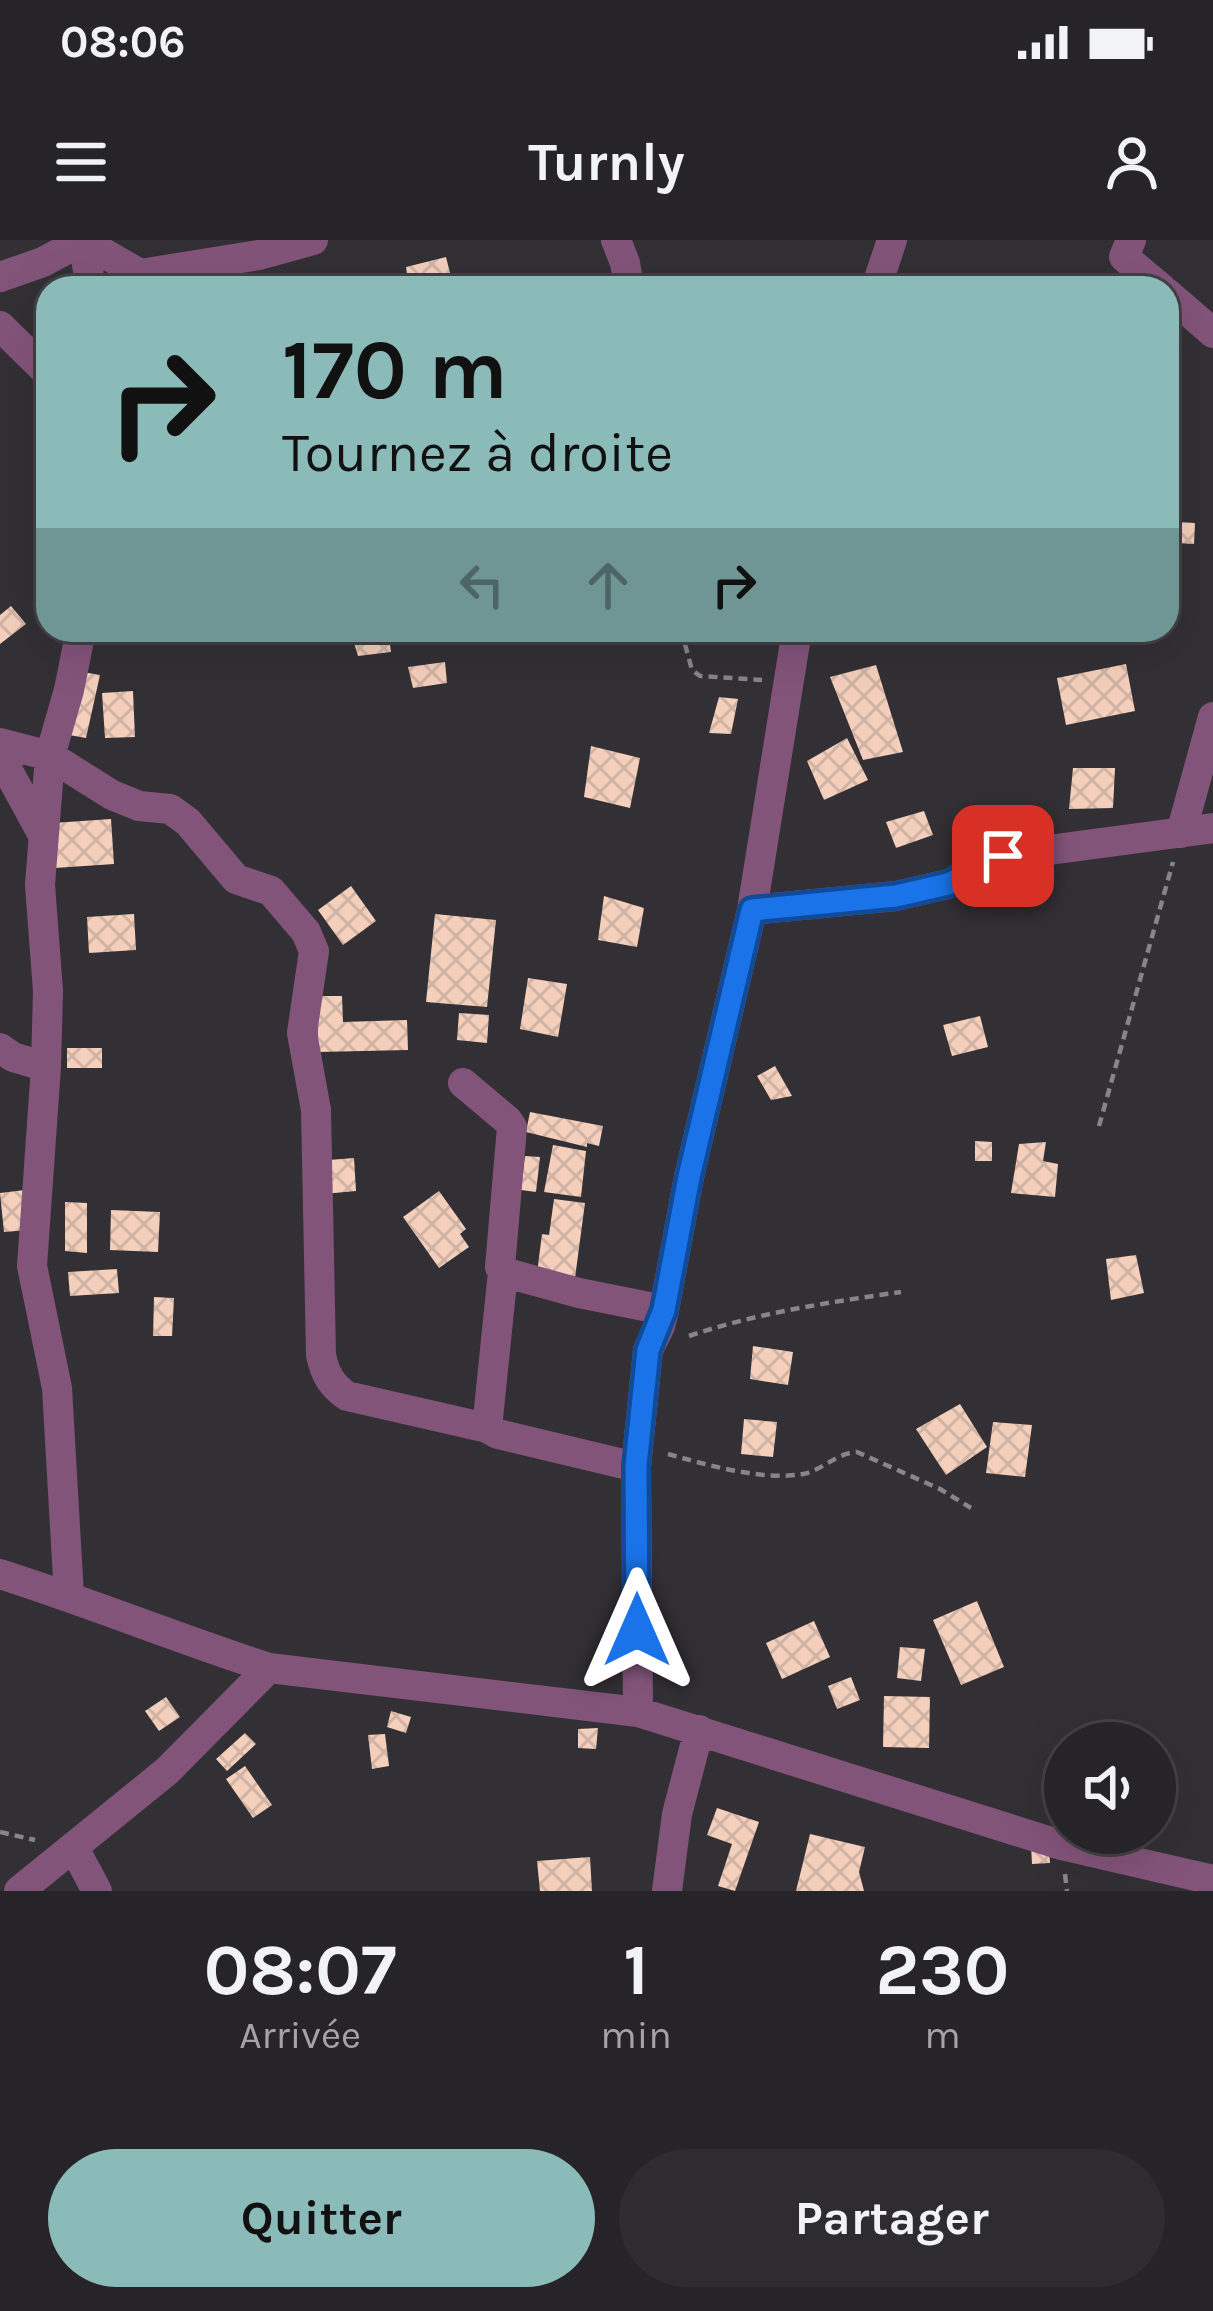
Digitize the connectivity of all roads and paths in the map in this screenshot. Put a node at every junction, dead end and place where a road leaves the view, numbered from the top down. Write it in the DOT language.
graph roads {
  1 [pos="313,240"];
  2 [pos="616,240"];
  3 [pos="892,240"];
  4 [pos="84,241"];
  5 [pos="1119,246"];
  6 [pos="90,276"];
  7 [pos="627,276"];
  8 [pos="881,276"];
  9 [pos="1149,276"];
  10 [pos="0,277"];
  11 [pos="1179,304"];
  12 [pos="0,326"];
  13 [pos="1213,333"];
  14 [pos="36,361"];
  15 [pos="79,642"];
  16 [pos="684,642"];
  17 [pos="795,642"];
  18 [pos="788,682"];
  19 [pos="1213,717"];
  20 [pos="0,743"];
  21 [pos="0,756"];
  22 [pos="50,756"];
  23 [pos="1213,828"];
  24 [pos="1181,833"];
  25 [pos="44,836"];
  26 [pos="752,910"];
  27 [pos="0,1048"];
  28 [pos="46,1066"];
  29 [pos="463,1083"];
  30 [pos="1099,1126"];
  31 [pos="503,1272"];
  32 [pos="901,1292"];
  33 [pos="664,1310"];
  34 [pos="648,1350"];
  35 [pos="487,1428"];
  36 [pos="638,1456"];
  37 [pos="971,1508"];
  38 [pos="0,1574"];
  39 [pos="69,1596"];
  40 [pos="269,1668"];
  41 [pos="638,1712"];
  42 [pos="699,1730"];
  43 [pos="74,1849"];
  44 [pos="1213,1880"];
  45 [pos="20,1891"];
  46 [pos="97,1891"];
  47 [pos="667,1891"];
  1 -- 4 [label="street"];
  2 -- 7 [label="street"];
  3 -- 8 [label="street"];
  4 -- 6 [label="street"];
  4 -- 10 [label="street"];
  5 -- 9 [label="street"];
  11 -- 13 [label="street"];
  12 -- 14 [label="street"];
  15 -- 22 [label="street"];
  16 -- 18 [label="path"];
  17 -- 18 [label="street"];
  18 -- 26 [label="street"];
  19 -- 24 [label="street"];
  20 -- 22 [label="street"];
  21 -- 25 [label="street"];
  22 -- 25 [label="street"];
  22 -- 35 [label="street"];
  23 -- 24 [label="street"];
  24 -- 26 [label="street"];
  24 -- 30 [label="path"];
  25 -- 28 [label="street"];
  26 -- 33 [label="street"];
  27 -- 28 [label="street"];
  28 -- 39 [label="street"];
  29 -- 31 [label="street"];
  31 -- 33 [label="street"];
  31 -- 35 [label="street"];
  32 -- 34 [label="path"];
  33 -- 34 [label="street"];
  34 -- 36 [label="street"];
  35 -- 36 [label="street"];
  36 -- 37 [label="path"];
  36 -- 41 [label="street"];
  38 -- 39 [label="street"];
  39 -- 40 [label="street"];
  40 -- 41 [label="street"];
  40 -- 43 [label="street"];
  41 -- 42 [label="street"];
  42 -- 44 [label="street"];
  42 -- 47 [label="street"];
  43 -- 45 [label="street"];
  43 -- 46 [label="street"];
}
